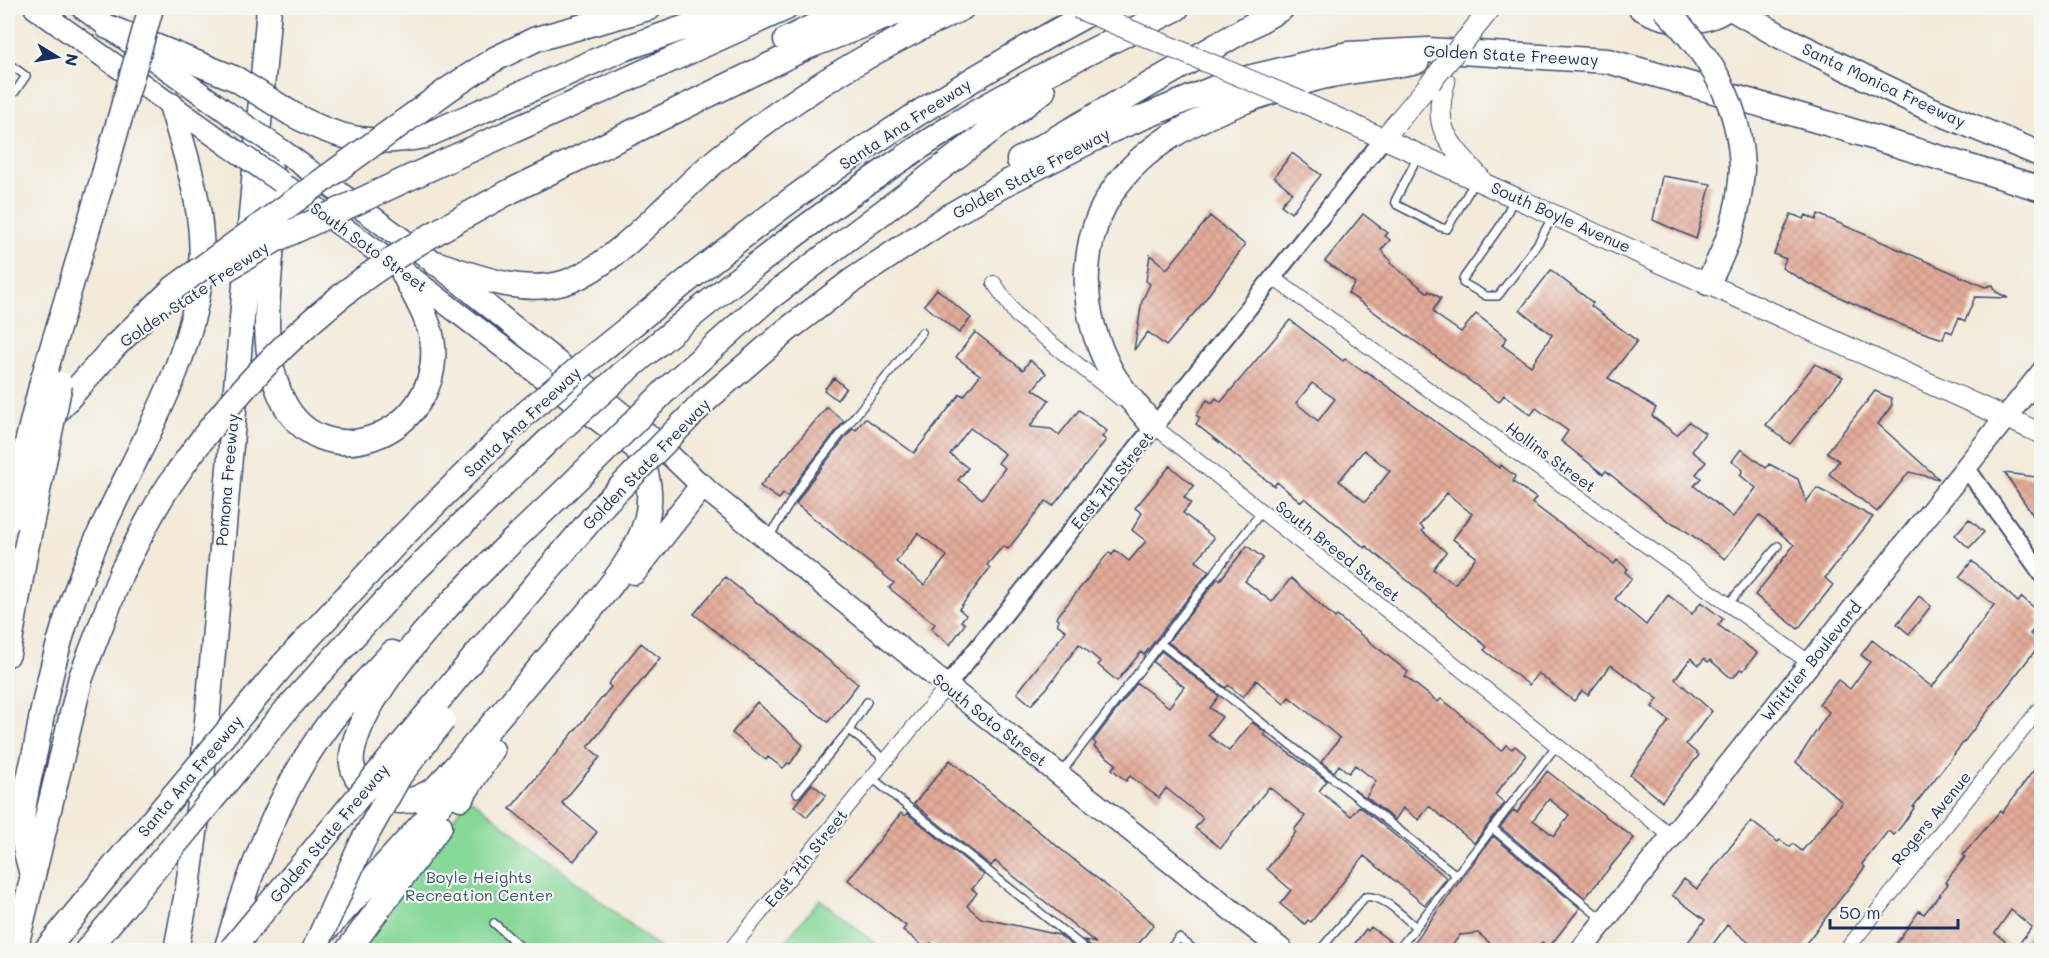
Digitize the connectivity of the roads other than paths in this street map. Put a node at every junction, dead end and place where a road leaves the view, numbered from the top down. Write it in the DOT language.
graph roads {
  1 [pos="35,8"];
  2 [pos="151,8"];
  3 [pos="269,8"];
  4 [pos="649,8"];
  5 [pos="741,8"];
  6 [pos="786,8"];
  7 [pos="850,8"];
  8 [pos="909,8"];
  9 [pos="962,8"];
  10 [pos="1077,8"];
  11 [pos="1099,8"];
  12 [pos="1177,8"];
  13 [pos="1282,8"];
  14 [pos="1491,8"];
  15 [pos="1641,8"];
  16 [pos="1664,8"];
  17 [pos="1729,8"];
  18 [pos="87,9"];
  19 [pos="108,27"];
  20 [pos="1465,43"];
  21 [pos="1098,49"];
  22 [pos="8,63"];
  23 [pos="1438,82"];
  24 [pos="15,92"];
  25 [pos="171,105"];
  26 [pos="261,121"];
  27 [pos="1384,138"];
  28 [pos="1419,153"];
  29 [pos="2042,155"];
  30 [pos="1480,181"];
  31 [pos="2042,189"];
  32 [pos="509,192"];
  33 [pos="1515,196"];
  34 [pos="1554,214"];
  35 [pos="948,217"];
  36 [pos="435,263"];
  37 [pos="402,270"];
  38 [pos="1273,278"];
  39 [pos="994,283"];
  40 [pos="1707,283"];
  41 [pos="922,332"];
  42 [pos="116,346"];
  43 [pos="2042,372"];
  44 [pos="51,383"];
  45 [pos="2005,416"];
  46 [pos="1154,427"];
  47 [pos="2042,434"];
  48 [pos="638,450"];
  49 [pos="1965,466"];
  50 [pos="8,473"];
  51 [pos="581,475"];
  52 [pos="702,486"];
  53 [pos="1262,511"];
  54 [pos="8,521"];
  55 [pos="767,539"];
  56 [pos="1778,546"];
  57 [pos="2042,574"];
  58 [pos="1728,604"];
  59 [pos="1160,643"];
  60 [pos="8,654"];
  61 [pos="477,654"];
  62 [pos="1810,663"];
  63 [pos="947,686"];
  64 [pos="867,702"];
  65 [pos="2042,706"];
  66 [pos="849,730"];
  67 [pos="1557,745"];
  68 [pos="492,750"];
  69 [pos="886,760"];
  70 [pos="1060,775"];
  71 [pos="872,778"];
  72 [pos="797,793"];
  73 [pos="1491,828"];
  74 [pos="1670,835"];
  75 [pos="1455,874"];
  76 [pos="31,881"];
  77 [pos="125,905"];
  78 [pos="1604,920"];
  79 [pos="494,923"];
  80 [pos="1416,927"];
  81 [pos="513,941"];
  82 [pos="1272,947"];
  83 [pos="15,951"];
  84 [pos="46,951"];
  85 [pos="87,951"];
  86 [pos="93,951"];
  87 [pos="176,951"];
  88 [pos="229,951"];
  89 [pos="307,951"];
  90 [pos="314,951"];
  91 [pos="348,951"];
  92 [pos="503,951"];
  93 [pos="524,951"];
  94 [pos="730,951"];
  95 [pos="1088,951"];
  96 [pos="1168,951"];
  97 [pos="1194,951"];
  98 [pos="1320,951"];
  99 [pos="1398,951"];
  100 [pos="1581,951"];
  101 [pos="1845,951"];
  1 -- 25 [label="main road, South Soto Street"];
  2 -- 44 [label="highway, bridge"];
  3 -- 26 [label="highway, Pomona Freeway"];
  4 -- 42 [label="highway, bridge"];
  5 -- 19 [label="highway, bridge"];
  6 -- 42 [label="highway, Golden State Freeway, bridge"];
  7 -- 32 [label="highway"];
  8 -- 32 [label="highway"];
  9 -- 36 [label="highway"];
  10 -- 27 [label="main road, South Boyle Avenue, bridge"];
  11 -- 84 [label="highway, Santa Ana Freeway, bridge"];
  12 -- 21 [label="highway, Santa Ana Freeway"];
  13 -- 35 [label="highway"];
  14 -- 20 [label="main road, East 7th Street"];
  15 -- 17 [label="highway"];
  16 -- 40 [label="highway, bridge"];
  17 -- 29 [label="highway, Santa Monica Freeway"];
  18 -- 19 [label="main road, South Soto Street"];
  19 -- 36 [label="main road, South Soto Street, bridge"];
  20 -- 23 [label="main road, East 7th Street, bridge"];
  20 -- 31 [label="highway, Golden State Freeway"];
  20 -- 35 [label="highway, Golden State Freeway"];
  20 -- 46 [label="highway"];
  21 -- 51 [label="highway, bridge"];
  21 -- 77 [label="highway, Santa Ana Freeway, bridge"];
  22 -- 24 [label="lane"];
  23 -- 27 [label="main road, East 7th Street"];
  23 -- 30 [label="main road"];
  25 -- 37 [label="main road, South Soto Street, bridge"];
  25 -- 76 [label="highway"];
  26 -- 37 [label="highway"];
  26 -- 87 [label="highway, Pomona Freeway"];
  27 -- 28 [label="main road, South Boyle Avenue"];
  27 -- 38 [label="street, East 7th Street"];
  28 -- 30 [label="main road, South Boyle Avenue"];
  28 -- 30 [label="lane"];
  30 -- 33 [label="main road, South Boyle Avenue"];
  32 -- 76 [label="highway, bridge"];
  33 -- 34 [label="main road, South Boyle Avenue"];
  33 -- 34 [label="lane"];
  34 -- 40 [label="main road, South Boyle Avenue"];
  35 -- 61 [label="highway, Golden State Freeway, bridge"];
  36 -- 52 [label="main road, South Soto Street"];
  37 -- 48 [label="main road, South Soto Street"];
  38 -- 46 [label="street, East 7th Street"];
  38 -- 58 [label="street, Hollins Street"];
  39 -- 46 [label="street, South Breed Street"];
  40 -- 45 [label="main road, South Boyle Avenue"];
  41 -- 55 [label="lane"];
  42 -- 50 [label="highway, Golden State Freeway"];
  43 -- 45 [label="main road, Whittier Boulevard"];
  44 -- 54 [label="highway, bridge"];
  44 -- 60 [label="highway, bridge"];
  45 -- 47 [label="main road, South Boyle Avenue"];
  45 -- 49 [label="main road, Whittier Boulevard"];
  46 -- 53 [label="street, South Breed Street"];
  46 -- 63 [label="street, East 7th Street"];
  48 -- 51 [label="highway"];
  48 -- 52 [label="main road, South Soto Street"];
  49 -- 57 [label="street"];
  49 -- 62 [label="main road, Whittier Boulevard"];
  51 -- 88 [label="highway"];
  52 -- 55 [label="main road, South Soto Street"];
  52 -- 68 [label="highway"];
  53 -- 59 [label="lane"];
  53 -- 67 [label="street, South Breed Street"];
  55 -- 63 [label="main road, South Soto Street"];
  56 -- 58 [label="lane"];
  58 -- 62 [label="street, Hollins Street"];
  59 -- 70 [label="lane"];
  59 -- 75 [label="lane"];
  61 -- 88 [label="highway, Golden State Freeway, bridge"];
  61 -- 90 [label="highway, bridge"];
  62 -- 74 [label="main road, Whittier Boulevard"];
  63 -- 69 [label="street, East 7th Street"];
  63 -- 70 [label="main road, South Soto Street"];
  64 -- 66 [label="lane"];
  65 -- 101 [label="street, Rogers Avenue"];
  66 -- 69 [label="lane"];
  66 -- 72 [label="lane"];
  67 -- 73 [label="lane"];
  67 -- 74 [label="street, South Breed Street"];
  68 -- 89 [label="highway"];
  68 -- 91 [label="highway"];
  69 -- 71 [label="street, East 7th Street"];
  70 -- 82 [label="main road, South Soto Street"];
  71 -- 94 [label="street, East 7th Street"];
  71 -- 95 [label="lane"];
  73 -- 75 [label="lane"];
  73 -- 78 [label="lane"];
  74 -- 78 [label="main road, Whittier Boulevard"];
  75 -- 80 [label="lane"];
  76 -- 83 [label="highway"];
  77 -- 85 [label="highway"];
  77 -- 86 [label="highway"];
  78 -- 100 [label="main road, Whittier Boulevard"];
  79 -- 81 [label="lane"];
  80 -- 98 [label="lane"];
  80 -- 99 [label="lane"];
  81 -- 92 [label="lane"];
  81 -- 93 [label="lane"];
  96 -- 97 [label="lane"];
}
